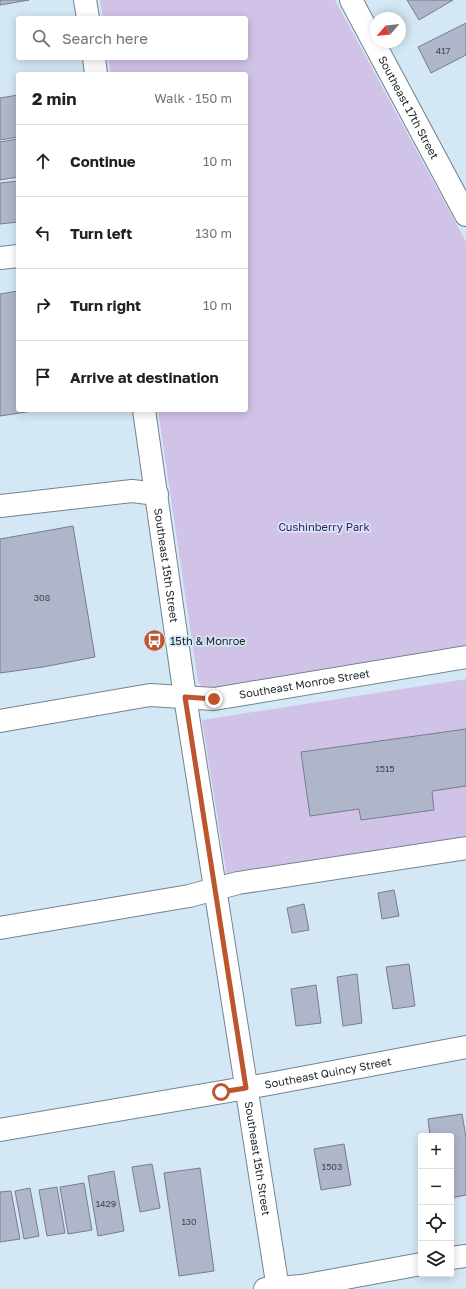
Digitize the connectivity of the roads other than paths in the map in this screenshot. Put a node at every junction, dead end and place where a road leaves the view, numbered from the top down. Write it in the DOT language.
graph roads {
  1 [pos="85,0"];
  2 [pos="351,0"];
  3 [pos="88,16"];
  4 [pos="94,60"];
  5 [pos="96,72"];
  6 [pos="466,215"];
  7 [pos="16,256"];
  8 [pos="0,258"];
  9 [pos="144,412"];
  10 [pos="157,494"];
  11 [pos="0,506"];
  12 [pos="466,657"];
  13 [pos="185,697"];
  14 [pos="0,721"];
  15 [pos="466,848"];
  16 [pos="215,889"];
  17 [pos="0,928"];
  18 [pos="466,1047"];
  19 [pos="246,1088"];
  20 [pos="0,1130"];
  21 [pos="466,1256"];
  22 [pos="454,1258"];
  23 [pos="418,1265"];
  24 [pos="274,1288"];
  1 -- 3 [label="street"];
  2 -- 6 [label="street, Southeast 17th Street"];
  4 -- 5 [label="street"];
  7 -- 8 [label="street"];
  9 -- 10 [label="street, Southeast 15th Street"];
  10 -- 11 [label="street"];
  10 -- 13 [label="street, Southeast 15th Street"];
  12 -- 13 [label="street, Southeast Monroe Street"];
  13 -- 14 [label="street, Southeast Monroe Street"];
  13 -- 16 [label="street, Southeast 15th Street"];
  15 -- 16 [label="street"];
  16 -- 17 [label="street"];
  16 -- 19 [label="street, Southeast 15th Street"];
  18 -- 19 [label="street, Southeast Quincy Street"];
  19 -- 20 [label="street, Southeast Quincy Street"];
  19 -- 24 [label="street, Southeast 15th Street"];
  21 -- 22 [label="street"];
  23 -- 24 [label="street"];
}
